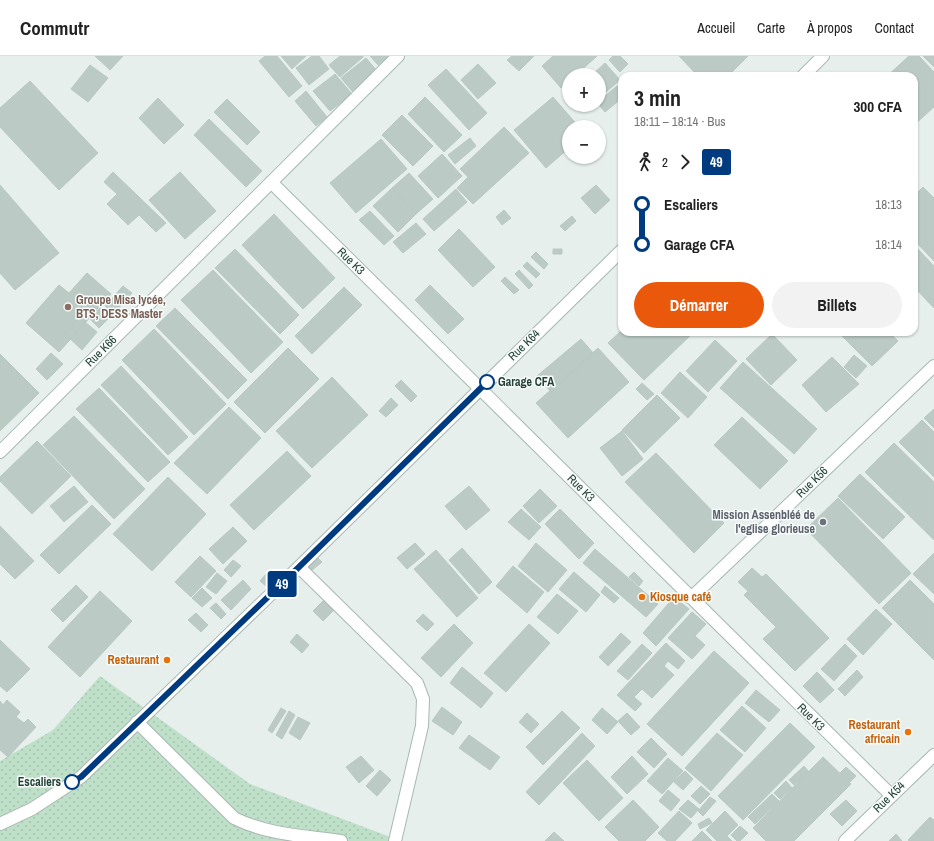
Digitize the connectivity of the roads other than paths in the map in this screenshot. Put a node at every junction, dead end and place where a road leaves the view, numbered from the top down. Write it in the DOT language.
graph roads {
  1 [pos="398,56"];
  2 [pos="823,56"];
  3 [pos="806,72"];
  4 [pos="271,182"];
  5 [pos="618,254"];
  6 [pos="934,366"];
  7 [pos="480,388"];
  8 [pos="0,452"];
  9 [pos="299,567"];
  10 [pos="690,598"];
  11 [pos="137,722"];
  12 [pos="934,755"];
  13 [pos="891,795"];
  14 [pos="0,824"];
  15 [pos="341,841"];
  16 [pos="395,841"];
  17 [pos="845,841"];
  1 -- 4 [label="street, Rue K66"];
  2 -- 3 [label="street"];
  4 -- 7 [label="street, Rue K3"];
  4 -- 8 [label="street, Rue K66"];
  5 -- 7 [label="street, Rue K64"];
  6 -- 10 [label="street, Rue K56"];
  7 -- 9 [label="street, Rue K64"];
  7 -- 10 [label="street, Rue K3"];
  9 -- 11 [label="street, Rue K64"];
  9 -- 16 [label="street"];
  10 -- 13 [label="street, Rue K3"];
  11 -- 14 [label="street, Rue K64"];
  11 -- 15 [label="street"];
  12 -- 13 [label="street, Rue K54"];
  13 -- 17 [label="street, Rue K54"];
}
